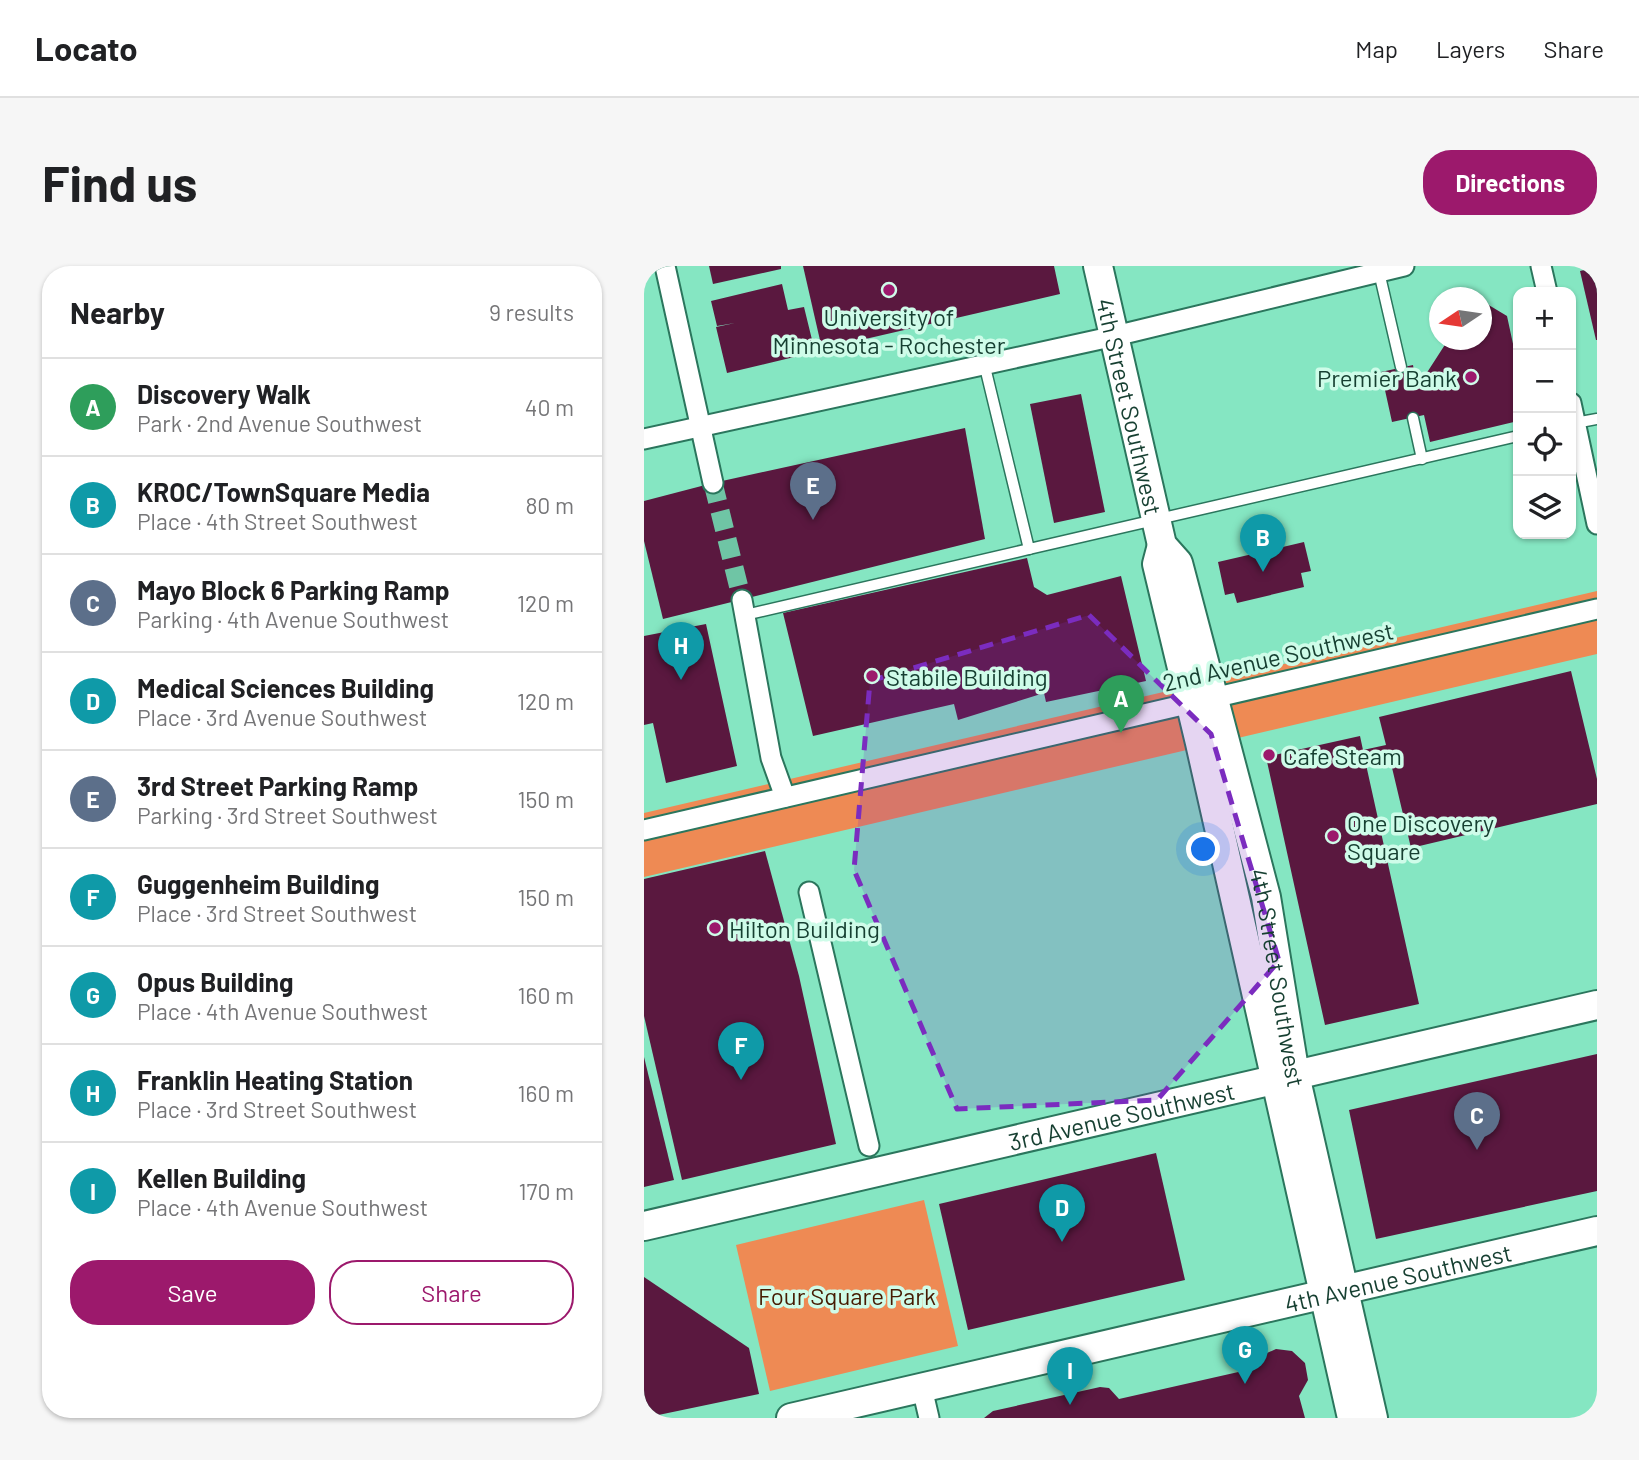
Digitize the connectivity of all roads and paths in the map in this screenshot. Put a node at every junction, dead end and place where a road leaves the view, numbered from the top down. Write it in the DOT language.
graph roads {
  1 [pos="665,266"];
  2 [pos="1098,266"];
  3 [pos="1404,266"];
  4 [pos="1541,266"];
  5 [pos="1379,272"];
  6 [pos="1545,287"];
  7 [pos="1115,335"];
  8 [pos="984,363"];
  9 [pos="1401,368"];
  10 [pos="1413,418"];
  11 [pos="1597,419"];
  12 [pos="1576,423"];
  13 [pos="701,425"];
  14 [pos="1576,436"];
  15 [pos="1513,437"];
  16 [pos="644,439"];
  17 [pos="1422,459"];
  18 [pos="713,483"];
  19 [pos="1597,524"];
  20 [pos="1159,533"];
  21 [pos="1029,549"];
  22 [pos="743,607"];
  23 [pos="1597,609"];
  24 [pos="1201,699"];
  25 [pos="785,797"];
  26 [pos="644,830"];
  27 [pos="809,892"];
  28 [pos="1597,1004"];
  29 [pos="1286,1078"];
  30 [pos="869,1146"];
  31 [pos="644,1226"];
  32 [pos="1597,1231"];
  33 [pos="1335,1292"];
  34 [pos="922,1388"];
  35 [pos="830,1413"];
  36 [pos="791,1418"];
  37 [pos="929,1418"];
  38 [pos="1352,1418"];
  39 [pos="1373,1418"];
  1 -- 13 [label="street"];
  2 -- 7 [label="main road, 4th Street Southwest"];
  3 -- 5 [label="street"];
  4 -- 6 [label="street"];
  5 -- 7 [label="street"];
  5 -- 9 [label="lane"];
  7 -- 8 [label="street"];
  7 -- 20 [label="main road, 4th Street Southwest"];
  8 -- 13 [label="street"];
  8 -- 21 [label="lane"];
  10 -- 17 [label="lane"];
  11 -- 12 [label="lane"];
  13 -- 16 [label="street"];
  13 -- 18 [label="street"];
  14 -- 19 [label="street"];
  15 -- 17 [label="lane"];
  17 -- 20 [label="lane"];
  20 -- 21 [label="lane"];
  20 -- 24 [label="main road, 4th Street Southwest"];
  21 -- 22 [label="lane"];
  22 -- 25 [label="street"];
  23 -- 24 [label="street, 2nd Avenue Southwest"];
  24 -- 25 [label="street, 2nd Avenue Southwest"];
  24 -- 29 [label="main road, 4th Street Southwest"];
  25 -- 26 [label="street, 2nd Avenue Southwest"];
  27 -- 30 [label="street"];
  28 -- 29 [label="main road, 3rd Avenue Southwest"];
  29 -- 31 [label="main road, 3rd Avenue Southwest"];
  29 -- 33 [label="main road, 4th Street Southwest"];
  32 -- 33 [label="main road, 4th Avenue Southwest"];
  33 -- 34 [label="main road, 4th Avenue Southwest"];
  33 -- 38 [label="main road, 4th Street Southwest"];
  33 -- 39 [label="main road, 4th Street Southwest"];
  34 -- 35 [label="main road, 4th Avenue Southwest"];
  34 -- 37 [label="street"];
  35 -- 36 [label="main road, 4th Avenue Southwest"];
}
